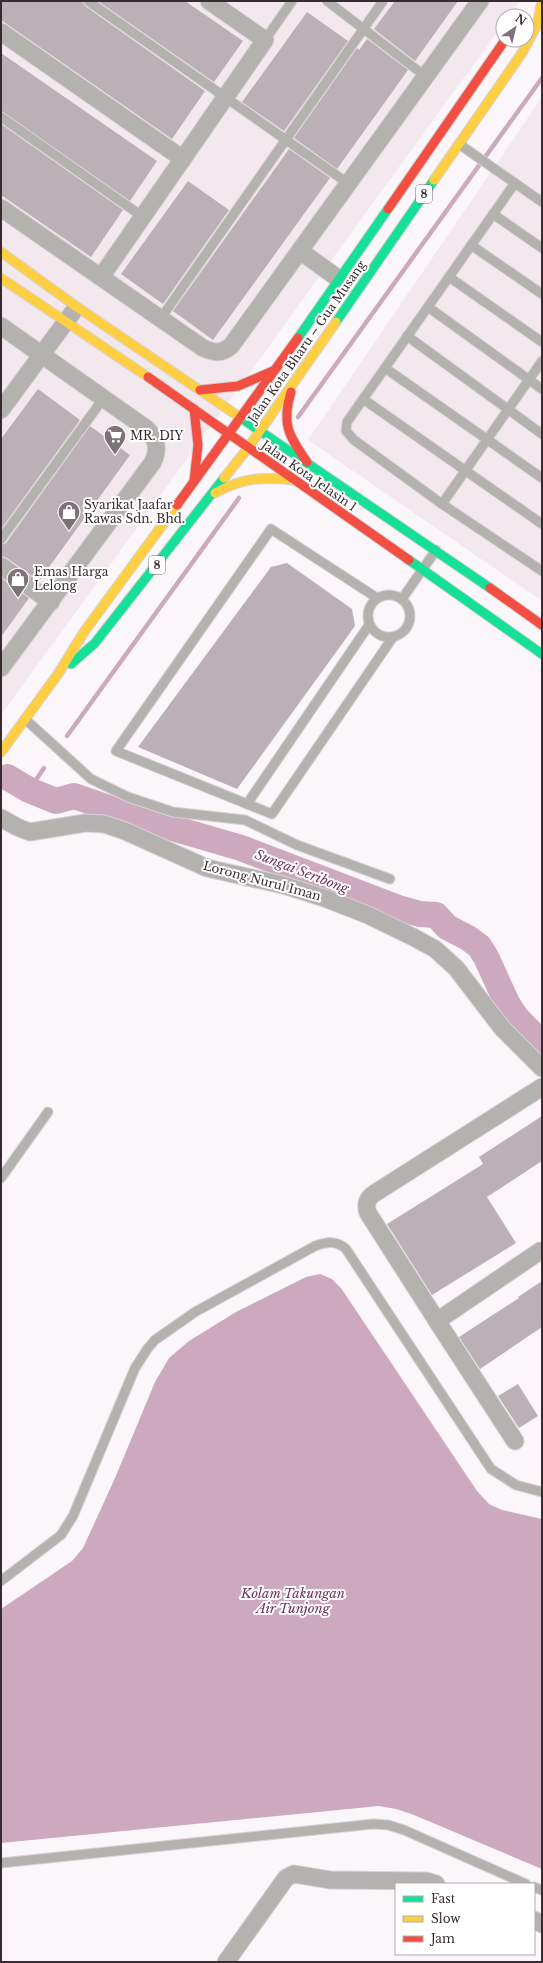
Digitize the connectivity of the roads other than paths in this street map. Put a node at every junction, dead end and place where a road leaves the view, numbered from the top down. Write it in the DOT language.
graph roads {
  1 [pos="88,1"];
  2 [pos="209,1"];
  3 [pos="292,1"];
  4 [pos="327,1"];
  5 [pos="384,1"];
  6 [pos="480,1"];
  7 [pos="541,1"];
  8 [pos="533,8"];
  9 [pos="363,30"];
  10 [pos="1,32"];
  11 [pos="265,40"];
  12 [pos="499,48"];
  13 [pos="425,76"];
  14 [pos="226,96"];
  15 [pos="1,117"];
  16 [pos="288,139"];
  17 [pos="459,144"];
  18 [pos="182,159"];
  19 [pos="514,183"];
  20 [pos="348,184"];
  21 [pos="542,202"];
  22 [pos="1,208"];
  23 [pos="493,214"];
  24 [pos="143,217"];
  25 [pos="471,245"];
  26 [pos="542,248"];
  27 [pos="300,251"];
  28 [pos="1,252"];
  29 [pos="101,277"];
  30 [pos="449,277"];
  31 [pos="1,278"];
  32 [pos="339,279"];
  33 [pos="542,294"];
  34 [pos="77,307"];
  35 [pos="428,307"];
  36 [pos="161,318"];
  37 [pos="65,323"];
  38 [pos="1,326"];
  39 [pos="408,336"];
  40 [pos="542,342"];
  41 [pos="41,355"];
  42 [pos="542,361"];
  43 [pos="385,368"];
  44 [pos="277,369"];
  45 [pos="528,380"];
  46 [pos="295,381"];
  47 [pos="542,389"];
  48 [pos="200,390"];
  49 [pos="104,399"];
  50 [pos="364,399"];
  51 [pos="194,409"];
  52 [pos="1,410"];
  53 [pos="508,410"];
  54 [pos="242,417"];
  55 [pos="260,430"];
  56 [pos="542,434"];
  57 [pos="229,435"];
  58 [pos="488,438"];
  59 [pos="248,448"];
  60 [pos="307,462"];
  61 [pos="466,470"];
  62 [pos="542,478"];
  63 [pos="294,480"];
  64 [pos="194,484"];
  65 [pos="210,497"];
  66 [pos="442,504"];
  67 [pos="542,524"];
  68 [pos="1,539"];
  69 [pos="436,550"];
  70 [pos="1,566"];
  71 [pos="422,570"];
  72 [pos="542,571"];
  73 [pos="377,598"];
  74 [pos="402,599"];
  75 [pos="51,602"];
  76 [pos="542,625"];
  77 [pos="369,626"];
  78 [pos="393,637"];
  79 [pos="542,654"];
  80 [pos="1,668"];
  81 [pos="58,674"];
  82 [pos="25,719"];
  83 [pos="1,752"];
  84 [pos="247,804"];
  85 [pos="1,818"];
  86 [pos="390,880"];
  87 [pos="542,1068"];
  88 [pos="542,1086"];
  89 [pos="48,1112"];
  90 [pos="1,1178"];
  91 [pos="540,1251"];
  92 [pos="437,1321"];
  93 [pos="516,1442"];
  94 [pos="542,1492"];
  95 [pos="1,1581"];
  96 [pos="1,1863"];
  97 [pos="433,1883"];
  98 [pos="524,1883"];
  99 [pos="226,1962"];
  1 -- 14 [label="lane"];
  2 -- 11 [label="street"];
  3 -- 11 [label="lane"];
  4 -- 9 [label="lane"];
  5 -- 9 [label="lane"];
  6 -- 13 [label="street"];
  7 -- 8 [label="main road, Jalan Kota Bharu – Gua Musang / 8"];
  7 -- 17 [label="main road, Jalan Kota Bharu – Gua Musang / 8"];
  9 -- 13 [label="lane"];
  9 -- 16 [label="lane"];
  10 -- 18 [label="street"];
  11 -- 14 [label="street"];
  12 -- 32 [label="main road, Jalan Kota Bharu – Gua Musang / 8"];
  13 -- 20 [label="street"];
  14 -- 16 [label="lane"];
  14 -- 18 [label="street"];
  15 -- 24 [label="lane"];
  16 -- 20 [label="lane"];
  16 -- 36 [label="lane"];
  17 -- 19 [label="lane"];
  17 -- 46 [label="main road, Jalan Kota Bharu – Gua Musang / 8"];
  18 -- 24 [label="street"];
  19 -- 21 [label="lane"];
  19 -- 23 [label="lane"];
  20 -- 27 [label="street"];
  22 -- 29 [label="street"];
  23 -- 25 [label="lane"];
  23 -- 26 [label="lane"];
  24 -- 29 [label="street"];
  25 -- 30 [label="lane"];
  25 -- 33 [label="lane"];
  27 -- 32 [label="street"];
  27 -- 36 [label="street"];
  28 -- 34 [label="main road"];
  29 -- 36 [label="street"];
  30 -- 35 [label="lane"];
  30 -- 40 [label="lane"];
  31 -- 37 [label="main road, Jalan Kota Jelasin 1"];
  32 -- 44 [label="main road, Jalan Kota Bharu – Gua Musang / 8"];
  34 -- 37 [label="street"];
  34 -- 48 [label="main road"];
  35 -- 39 [label="lane"];
  35 -- 45 [label="lane"];
  37 -- 41 [label="street"];
  37 -- 51 [label="main road, Jalan Kota Jelasin 1"];
  38 -- 41 [label="street"];
  39 -- 43 [label="lane"];
  39 -- 53 [label="lane"];
  41 -- 49 [label="street"];
  41 -- 52 [label="street"];
  42 -- 45 [label="lane"];
  43 -- 50 [label="lane"];
  43 -- 58 [label="lane"];
  44 -- 48 [label="main road"];
  44 -- 54 [label="main road, Jalan Kota Bharu – Gua Musang / 8"];
  45 -- 47 [label="lane"];
  45 -- 53 [label="lane"];
  46 -- 55 [label="main road, Jalan Kota Bharu – Gua Musang / 8"];
  46 -- 60 [label="main road"];
  48 -- 54 [label="main road"];
  49 -- 68 [label="lane"];
  49 -- 75 [label="street"];
  50 -- 61 [label="lane"];
  50 -- 66 [label="lane"];
  51 -- 57 [label="main road, Jalan Kota Jelasin 1"];
  51 -- 64 [label="main road"];
  53 -- 56 [label="lane"];
  53 -- 58 [label="lane"];
  54 -- 55 [label="main road"];
  54 -- 57 [label="main road, Jalan Kota Bharu – Gua Musang / 8"];
  55 -- 59 [label="main road, Jalan Kota Bharu – Gua Musang / 8"];
  55 -- 60 [label="main road"];
  57 -- 59 [label="main road, Jalan Kota Jelasin 1"];
  57 -- 64 [label="main road, Jalan Kota Bharu – Gua Musang / 8"];
  58 -- 61 [label="lane"];
  58 -- 62 [label="lane"];
  59 -- 63 [label="main road, Jalan Kota Jelasin 1"];
  59 -- 65 [label="main road, Jalan Kota Bharu – Gua Musang / 8"];
  60 -- 69 [label="main road"];
  61 -- 66 [label="lane"];
  61 -- 67 [label="lane"];
  63 -- 65 [label="main road"];
  63 -- 71 [label="main road, Jalan Kota Jelasin 1"];
  64 -- 81 [label="main road, Jalan Kota Bharu – Gua Musang / 8"];
  65 -- 81 [label="main road, Jalan Kota Bharu – Gua Musang / 8"];
  66 -- 72 [label="lane"];
  69 -- 71 [label="lane"];
  69 -- 76 [label="main road"];
  70 -- 75 [label="street"];
  71 -- 74 [label="lane"];
  71 -- 79 [label="main road, Jalan Kota Jelasin 1"];
  73 -- 74 [label="lane"];
  73 -- 77 [label="lane"];
  73 -- 84 [label="lane"];
  74 -- 78 [label="lane"];
  75 -- 80 [label="street"];
  77 -- 78 [label="lane"];
  77 -- 84 [label="lane"];
  78 -- 84 [label="lane"];
  81 -- 82 [label="main road, Jalan Kota Bharu – Gua Musang / 8"];
  82 -- 83 [label="main road, Jalan Kota Bharu – Gua Musang / 8"];
  82 -- 86 [label="lane"];
  85 -- 87 [label="street, Lorong Nurul Iman"];
  88 -- 92 [label="street"];
  89 -- 90 [label="lane"];
  91 -- 92 [label="street"];
  92 -- 93 [label="street"];
  94 -- 95 [label="lane"];
  96 -- 98 [label="lane"];
  97 -- 99 [label="street"];
}
